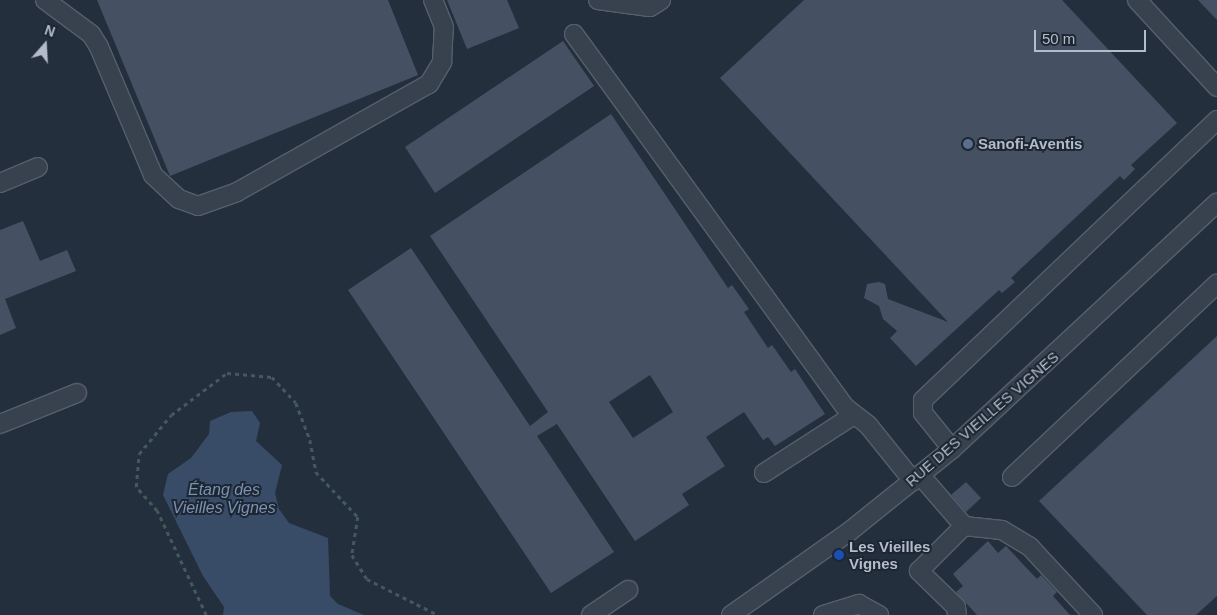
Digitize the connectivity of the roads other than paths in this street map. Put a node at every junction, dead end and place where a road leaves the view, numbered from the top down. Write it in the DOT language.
graph roads {
  1 [pos="45,0"];
  2 [pos="432,0"];
  3 [pos="598,0"];
  4 [pos="661,0"];
  5 [pos="1137,0"];
  6 [pos="574,34"];
  7 [pos="1217,87"];
  8 [pos="1217,120"];
  9 [pos="38,167"];
  10 [pos="0,183"];
  11 [pos="1217,203"];
  12 [pos="1217,284"];
  13 [pos="77,393"];
  14 [pos="854,415"];
  15 [pos="0,424"];
  16 [pos="952,449"];
  17 [pos="764,473"];
  18 [pos="1012,477"];
  19 [pos="917,478"];
  20 [pos="964,526"];
  21 [pos="628,590"];
  22 [pos="591,615"];
  23 [pos="731,615"];
  24 [pos="823,615"];
  25 [pos="879,615"];
  26 [pos="957,615"];
  27 [pos="1093,615"];
  1 -- 2 [label="street"];
  3 -- 4 [label="street"];
  5 -- 7 [label="street"];
  6 -- 14 [label="street"];
  8 -- 16 [label="street"];
  9 -- 10 [label="street"];
  11 -- 16 [label="street, RUE DES VIEILLES VIGNES"];
  12 -- 18 [label="street"];
  13 -- 15 [label="street"];
  14 -- 17 [label="street"];
  14 -- 19 [label="street"];
  16 -- 19 [label="street, RUE DES VIEILLES VIGNES"];
  19 -- 20 [label="street"];
  19 -- 23 [label="street, RUE DES VIEILLES VIGNES"];
  20 -- 26 [label="street"];
  20 -- 27 [label="street"];
  21 -- 22 [label="street"];
  24 -- 25 [label="street"];
}
